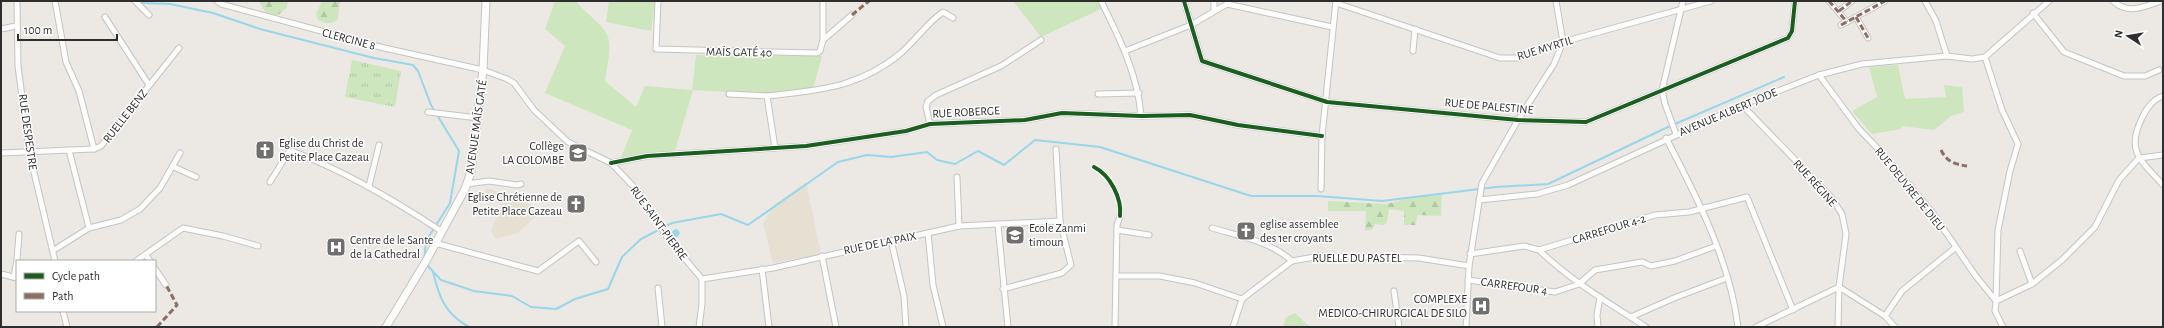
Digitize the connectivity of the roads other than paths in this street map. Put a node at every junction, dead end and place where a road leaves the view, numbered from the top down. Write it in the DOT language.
graph roads {
  1 [pos="17,1"];
  2 [pos="54,1"];
  3 [pos="135,1"];
  4 [pos="217,1"];
  5 [pos="486,1"];
  6 [pos="658,1"];
  7 [pos="823,1"];
  8 [pos="1101,1"];
  9 [pos="1184,1"];
  10 [pos="1214,1"];
  11 [pos="1556,1"];
  12 [pos="1683,1"];
  13 [pos="1711,1"];
  14 [pos="1795,1"];
  15 [pos="1830,1"];
  16 [pos="1852,1"];
  17 [pos="1885,1"];
  18 [pos="1925,1"];
  19 [pos="2049,1"];
  20 [pos="2113,1"];
  21 [pos="2161,1"];
  22 [pos="1336,2"];
  23 [pos="1681,9"];
  24 [pos="1214,11"];
  25 [pos="1839,11"];
  26 [pos="2033,14"];
  27 [pos="150,15"];
  28 [pos="852,15"];
  29 [pos="105,17"];
  30 [pos="1856,17"];
  31 [pos="953,18"];
  32 [pos="1847,22"];
  33 [pos="1191,25"];
  34 [pos="1841,25"];
  35 [pos="16,26"];
  36 [pos="1332,27"];
  37 [pos="1,29"];
  38 [pos="1415,29"];
  39 [pos="1868,38"];
  40 [pos="823,40"];
  41 [pos="1041,40"];
  42 [pos="1563,42"];
  43 [pos="179,48"];
  44 [pos="1125,51"];
  45 [pos="1413,51"];
  46 [pos="1947,56"];
  47 [pos="1985,57"];
  48 [pos="483,70"];
  49 [pos="2159,70"];
  50 [pos="1819,75"];
  51 [pos="149,85"];
  52 [pos="1662,90"];
  53 [pos="1139,93"];
  54 [pos="729,94"];
  55 [pos="1098,94"];
  56 [pos="767,96"];
  57 [pos="2163,96"];
  58 [pos="1327,102"];
  59 [pos="1742,105"];
  60 [pos="428,112"];
  61 [pos="1141,116"];
  62 [pos="478,118"];
  63 [pos="1518,120"];
  64 [pos="930,124"];
  65 [pos="1676,134"];
  66 [pos="1322,136"];
  67 [pos="1666,138"];
  68 [pos="379,145"];
  69 [pos="775,148"];
  70 [pos="94,149"];
  71 [pos="1056,149"];
  72 [pos="68,150"];
  73 [pos="29,151"];
  74 [pos="180,153"];
  75 [pos="1,154"];
  76 [pos="2163,155"];
  77 [pos="2139,158"];
  78 [pos="611,163"];
  79 [pos="174,167"];
  80 [pos="196,177"];
  81 [pos="958,177"];
  82 [pos="270,182"];
  83 [pos="467,184"];
  84 [pos="521,184"];
  85 [pos="2163,185"];
  86 [pos="369,186"];
  87 [pos="1321,189"];
  88 [pos="1478,200"];
  89 [pos="1702,208"];
  90 [pos="1120,216"];
  91 [pos="1060,221"];
  92 [pos="998,224"];
  93 [pos="958,226"];
  94 [pos="89,228"];
  95 [pos="1212,228"];
  96 [pos="440,230"];
  97 [pos="1118,230"];
  98 [pos="928,233"];
  99 [pos="19,234"];
  100 [pos="1149,235"];
  101 [pos="891,240"];
  102 [pos="435,243"];
  103 [pos="258,246"];
  104 [pos="1716,246"];
  105 [pos="1956,248"];
  106 [pos="54,250"];
  107 [pos="1539,250"];
  108 [pos="2020,251"];
  109 [pos="1470,254"];
  110 [pos="146,255"];
  111 [pos="822,256"];
  112 [pos="17,260"];
  113 [pos="55,260"];
  114 [pos="138,260"];
  115 [pos="149,260"];
  116 [pos="1292,261"];
  117 [pos="596,262"];
  118 [pos="1469,266"];
  119 [pos="762,269"];
  120 [pos="156,270"];
  121 [pos="1,274"];
  122 [pos="1117,276"];
  123 [pos="15,277"];
  124 [pos="1727,278"];
  125 [pos="702,279"];
  126 [pos="1468,280"];
  127 [pos="1580,284"];
  128 [pos="2032,284"];
  129 [pos="166,285"];
  130 [pos="1839,287"];
  131 [pos="658,288"];
  132 [pos="1003,288"];
  133 [pos="1394,291"];
  134 [pos="1600,297"];
  135 [pos="1242,299"];
  136 [pos="1996,301"];
  137 [pos="1793,310"];
  138 [pos="63,312"];
  139 [pos="1885,316"];
  140 [pos="1630,317"];
  141 [pos="67,327"];
  142 [pos="386,327"];
  143 [pos="662,327"];
  144 [pos="699,327"];
  145 [pos="769,327"];
  146 [pos="836,327"];
  147 [pos="906,327"];
  148 [pos="943,327"];
  149 [pos="1008,327"];
  150 [pos="1115,327"];
  151 [pos="1233,327"];
  152 [pos="1399,327"];
  153 [pos="1466,327"];
  154 [pos="1598,327"];
  155 [pos="1646,327"];
  156 [pos="1738,327"];
  157 [pos="1756,327"];
  158 [pos="1838,327"];
  159 [pos="1895,327"];
  160 [pos="2003,327"];
  1 -- 35 [label="street, RUE DESPESTRE"];
  2 -- 70 [label="street"];
  3 -- 27 [label="street"];
  4 -- 48 [label="street, CLERCINE 8"];
  5 -- 48 [label="street, AVENUE MAÏS GATÉ"];
  6 -- 40 [label="street, MAÏS GATÉ 40"];
  7 -- 40 [label="street"];
  8 -- 44 [label="street"];
  9 -- 33 [label="street, RUE DE PALESTINE"];
  10 -- 24 [label="street"];
  11 -- 42 [label="street"];
  12 -- 23 [label="street"];
  13 -- 23 [label="street, RUE MYRTIL"];
  14 -- 52 [label="street, RUE DE PALESTINE"];
  15 -- 25 [label="street"];
  16 -- 25 [label="street"];
  17 -- 30 [label="street"];
  18 -- 46 [label="street"];
  19 -- 26 [label="street"];
  20 -- 21 [label="street"];
  22 -- 36 [label="street"];
  22 -- 38 [label="street, RUE MYRTIL"];
  23 -- 42 [label="street, RUE MYRTIL"];
  23 -- 52 [label="street"];
  24 -- 33 [label="street"];
  24 -- 36 [label="street"];
  25 -- 32 [label="street"];
  26 -- 47 [label="street"];
  26 -- 49 [label="street"];
  28 -- 40 [label="street, MAÏS GATÉ 40"];
  29 -- 51 [label="street"];
  30 -- 32 [label="street"];
  30 -- 39 [label="street"];
  31 -- 56 [label="street"];
  32 -- 34 [label="street"];
  33 -- 44 [label="street"];
  33 -- 58 [label="street, RUE DE PALESTINE"];
  35 -- 37 [label="street"];
  35 -- 73 [label="street, RUE DESPESTRE"];
  36 -- 58 [label="street"];
  38 -- 42 [label="street, RUE MYRTIL"];
  38 -- 45 [label="street"];
  41 -- 64 [label="street"];
  42 -- 63 [label="street"];
  43 -- 51 [label="street, RUELLE BENZ"];
  44 -- 53 [label="street"];
  46 -- 47 [label="street, AVENUE ALBERT JODE"];
  46 -- 50 [label="street, AVENUE ALBERT JODE"];
  47 -- 136 [label="street"];
  48 -- 62 [label="street, AVENUE MAÏS GATÉ"];
  48 -- 78 [label="street, RUE SAINT-PIERRE"];
  50 -- 59 [label="street, AVENUE ALBERT JODE"];
  50 -- 105 [label="street, RUE OEUVRE DE DIEU"];
  51 -- 70 [label="street, RUELLE BENZ"];
  52 -- 63 [label="street, RUE DE PALESTINE"];
  52 -- 65 [label="street"];
  53 -- 55 [label="street"];
  53 -- 61 [label="street"];
  54 -- 56 [label="street"];
  56 -- 69 [label="street"];
  57 -- 77 [label="street"];
  58 -- 63 [label="street, RUE DE PALESTINE"];
  58 -- 66 [label="street"];
  59 -- 65 [label="street, AVENUE ALBERT JODE"];
  59 -- 130 [label="street, RUE RÉGINE"];
  60 -- 62 [label="street"];
  61 -- 64 [label="street, RUE ROBERGE"];
  61 -- 66 [label="street, RUE ROBERGE"];
  62 -- 83 [label="street, AVENUE MAÏS GATÉ"];
  63 -- 88 [label="street"];
  64 -- 69 [label="street, RUE ROBERGE"];
  65 -- 67 [label="street, AVENUE ALBERT JODE"];
  66 -- 87 [label="street"];
  67 -- 88 [label="street, AVENUE ALBERT JODE"];
  67 -- 89 [label="street"];
  68 -- 86 [label="street"];
  69 -- 78 [label="street, RUE ROBERGE"];
  70 -- 72 [label="street, RUELLE BENZ"];
  71 -- 91 [label="street"];
  72 -- 73 [label="street, RUELLE BENZ"];
  72 -- 94 [label="street"];
  73 -- 75 [label="street, RUELLE BENZ"];
  73 -- 106 [label="street, RUE DESPESTRE"];
  74 -- 79 [label="street"];
  76 -- 77 [label="street"];
  77 -- 85 [label="street"];
  77 -- 128 [label="street"];
  78 -- 125 [label="street, RUE SAINT-PIERRE"];
  79 -- 80 [label="street"];
  79 -- 94 [label="street"];
  81 -- 93 [label="street"];
  82 -- 86 [label="street"];
  83 -- 84 [label="street"];
  83 -- 96 [label="street, AVENUE MAÏS GATÉ"];
  86 -- 96 [label="street"];
  88 -- 109 [label="street"];
  89 -- 104 [label="street"];
  89 -- 107 [label="street, CARREFOUR 4-2"];
  89 -- 137 [label="street, CARREFOUR 4-2"];
  90 -- 97 [label="street"];
  91 -- 92 [label="street, RUE DE LA PAIX"];
  91 -- 132 [label="street"];
  92 -- 93 [label="street, RUE DE LA PAIX"];
  92 -- 132 [label="street"];
  93 -- 98 [label="street, RUE DE LA PAIX"];
  94 -- 106 [label="street"];
  95 -- 116 [label="street"];
  96 -- 102 [label="street, AVENUE MAÏS GATÉ"];
  97 -- 100 [label="street"];
  97 -- 122 [label="street"];
  98 -- 101 [label="street, RUE DE LA PAIX"];
  98 -- 148 [label="street"];
  99 -- 112 [label="street"];
  101 -- 111 [label="street, RUE DE LA PAIX"];
  101 -- 147 [label="street"];
  102 -- 117 [label="street"];
  102 -- 142 [label="street, AVENUE MAÏS GATÉ"];
  103 -- 110 [label="street"];
  104 -- 124 [label="street"];
  104 -- 127 [label="street, CARREFOUR 4"];
  105 -- 136 [label="street, RUE OEUVRE DE DIEU"];
  105 -- 139 [label="street"];
  106 -- 113 [label="street, RUE DESPESTRE"];
  107 -- 109 [label="street, CARREFOUR 4-2"];
  107 -- 127 [label="street"];
  108 -- 128 [label="street"];
  109 -- 118 [label="street"];
  110 -- 114 [label="street"];
  110 -- 115 [label="street"];
  111 -- 119 [label="street, RUE DE LA PAIX"];
  111 -- 146 [label="street"];
  116 -- 118 [label="street, RUELLE DU PASTEL"];
  116 -- 135 [label="street, RUELLE DU PASTEL"];
  118 -- 126 [label="street"];
  119 -- 125 [label="street, RUE DE LA PAIX"];
  119 -- 145 [label="street"];
  120 -- 129 [label="street"];
  121 -- 123 [label="street"];
  122 -- 135 [label="street"];
  122 -- 150 [label="street"];
  124 -- 140 [label="street"];
  124 -- 156 [label="street"];
  125 -- 144 [label="street"];
  126 -- 127 [label="street, CARREFOUR 4"];
  126 -- 153 [label="street"];
  127 -- 134 [label="street"];
  128 -- 136 [label="street"];
  130 -- 137 [label="street"];
  130 -- 139 [label="street"];
  130 -- 158 [label="street, RUE RÉGINE"];
  131 -- 143 [label="street"];
  132 -- 149 [label="street"];
  133 -- 152 [label="street"];
  134 -- 140 [label="street"];
  134 -- 154 [label="street"];
  135 -- 151 [label="street"];
  136 -- 160 [label="street, RUE OEUVRE DE DIEU"];
  137 -- 157 [label="street"];
  138 -- 141 [label="street"];
  139 -- 159 [label="street"];
  140 -- 155 [label="street"];
}
